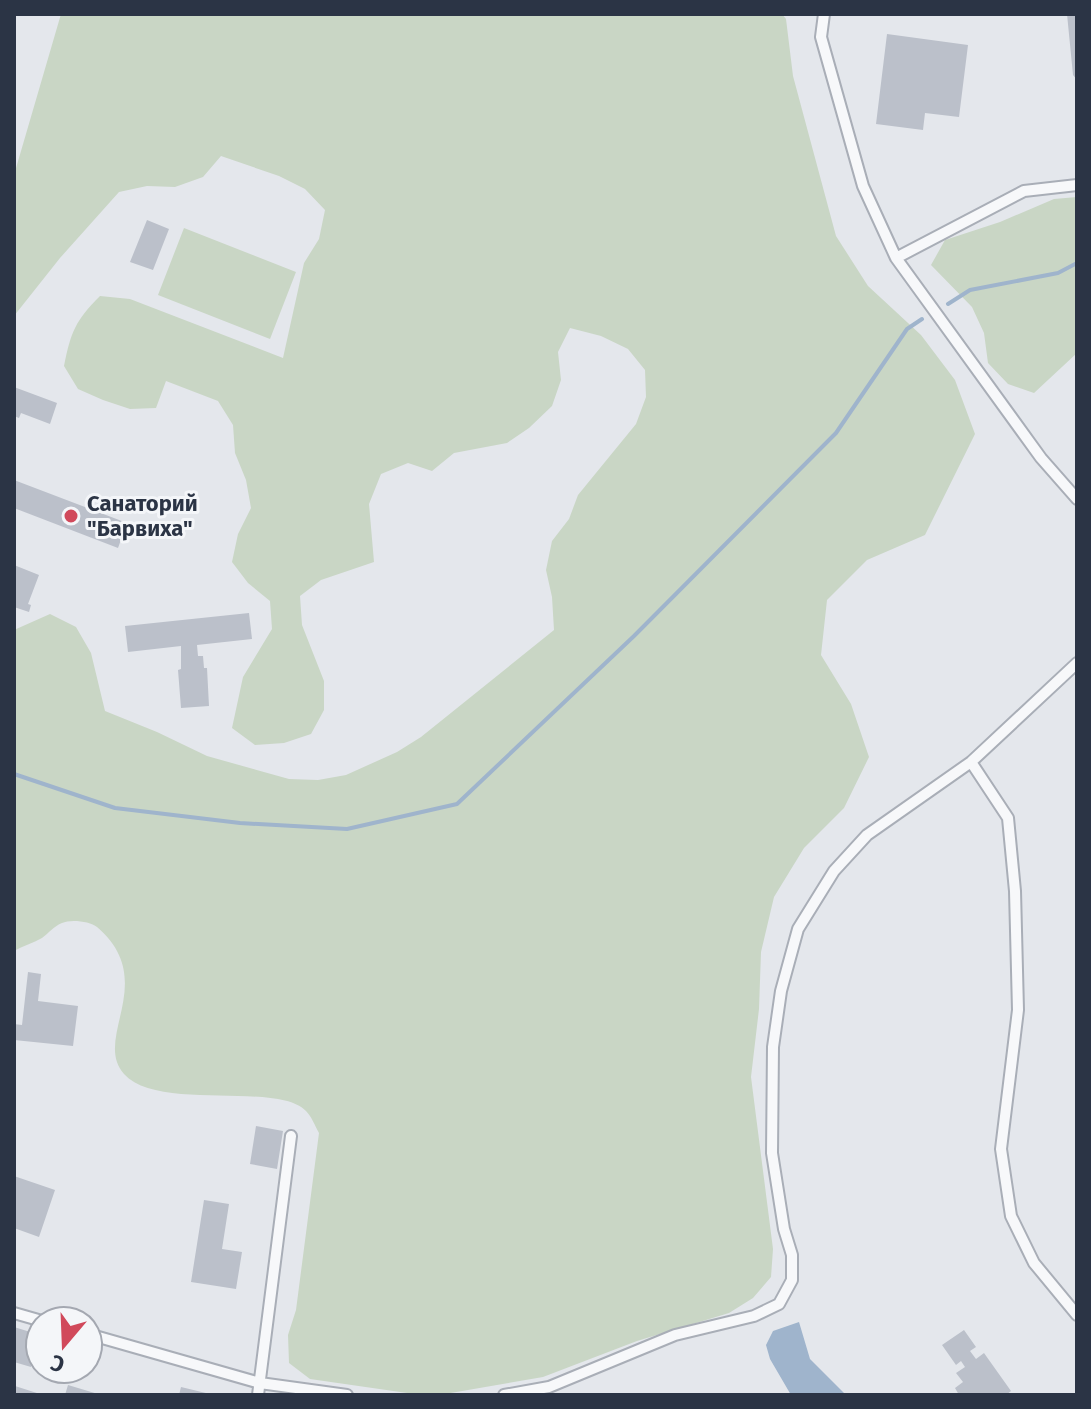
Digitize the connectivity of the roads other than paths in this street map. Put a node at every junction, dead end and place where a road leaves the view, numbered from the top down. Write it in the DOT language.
graph roads {
  1 [pos="824,14"];
  2 [pos="1077,185"];
  3 [pos="896,258"];
  4 [pos="1077,499"];
  5 [pos="1077,663"];
  6 [pos="971,762"];
  7 [pos="291,1136"];
  8 [pos="1077,1315"];
  9 [pos="104,1339"];
  10 [pos="260,1383"];
  11 [pos="550,1391"];
  12 [pos="258,1395"];
  13 [pos="347,1395"];
  14 [pos="504,1395"];
  1 -- 3 [label="street"];
  2 -- 3 [label="street"];
  3 -- 4 [label="street"];
  5 -- 6 [label="street"];
  6 -- 8 [label="street"];
  6 -- 11 [label="street"];
  7 -- 10 [label="street"];
  9 -- 10 [label="street"];
  10 -- 12 [label="street"];
  10 -- 13 [label="street"];
  11 -- 14 [label="street"];
}
